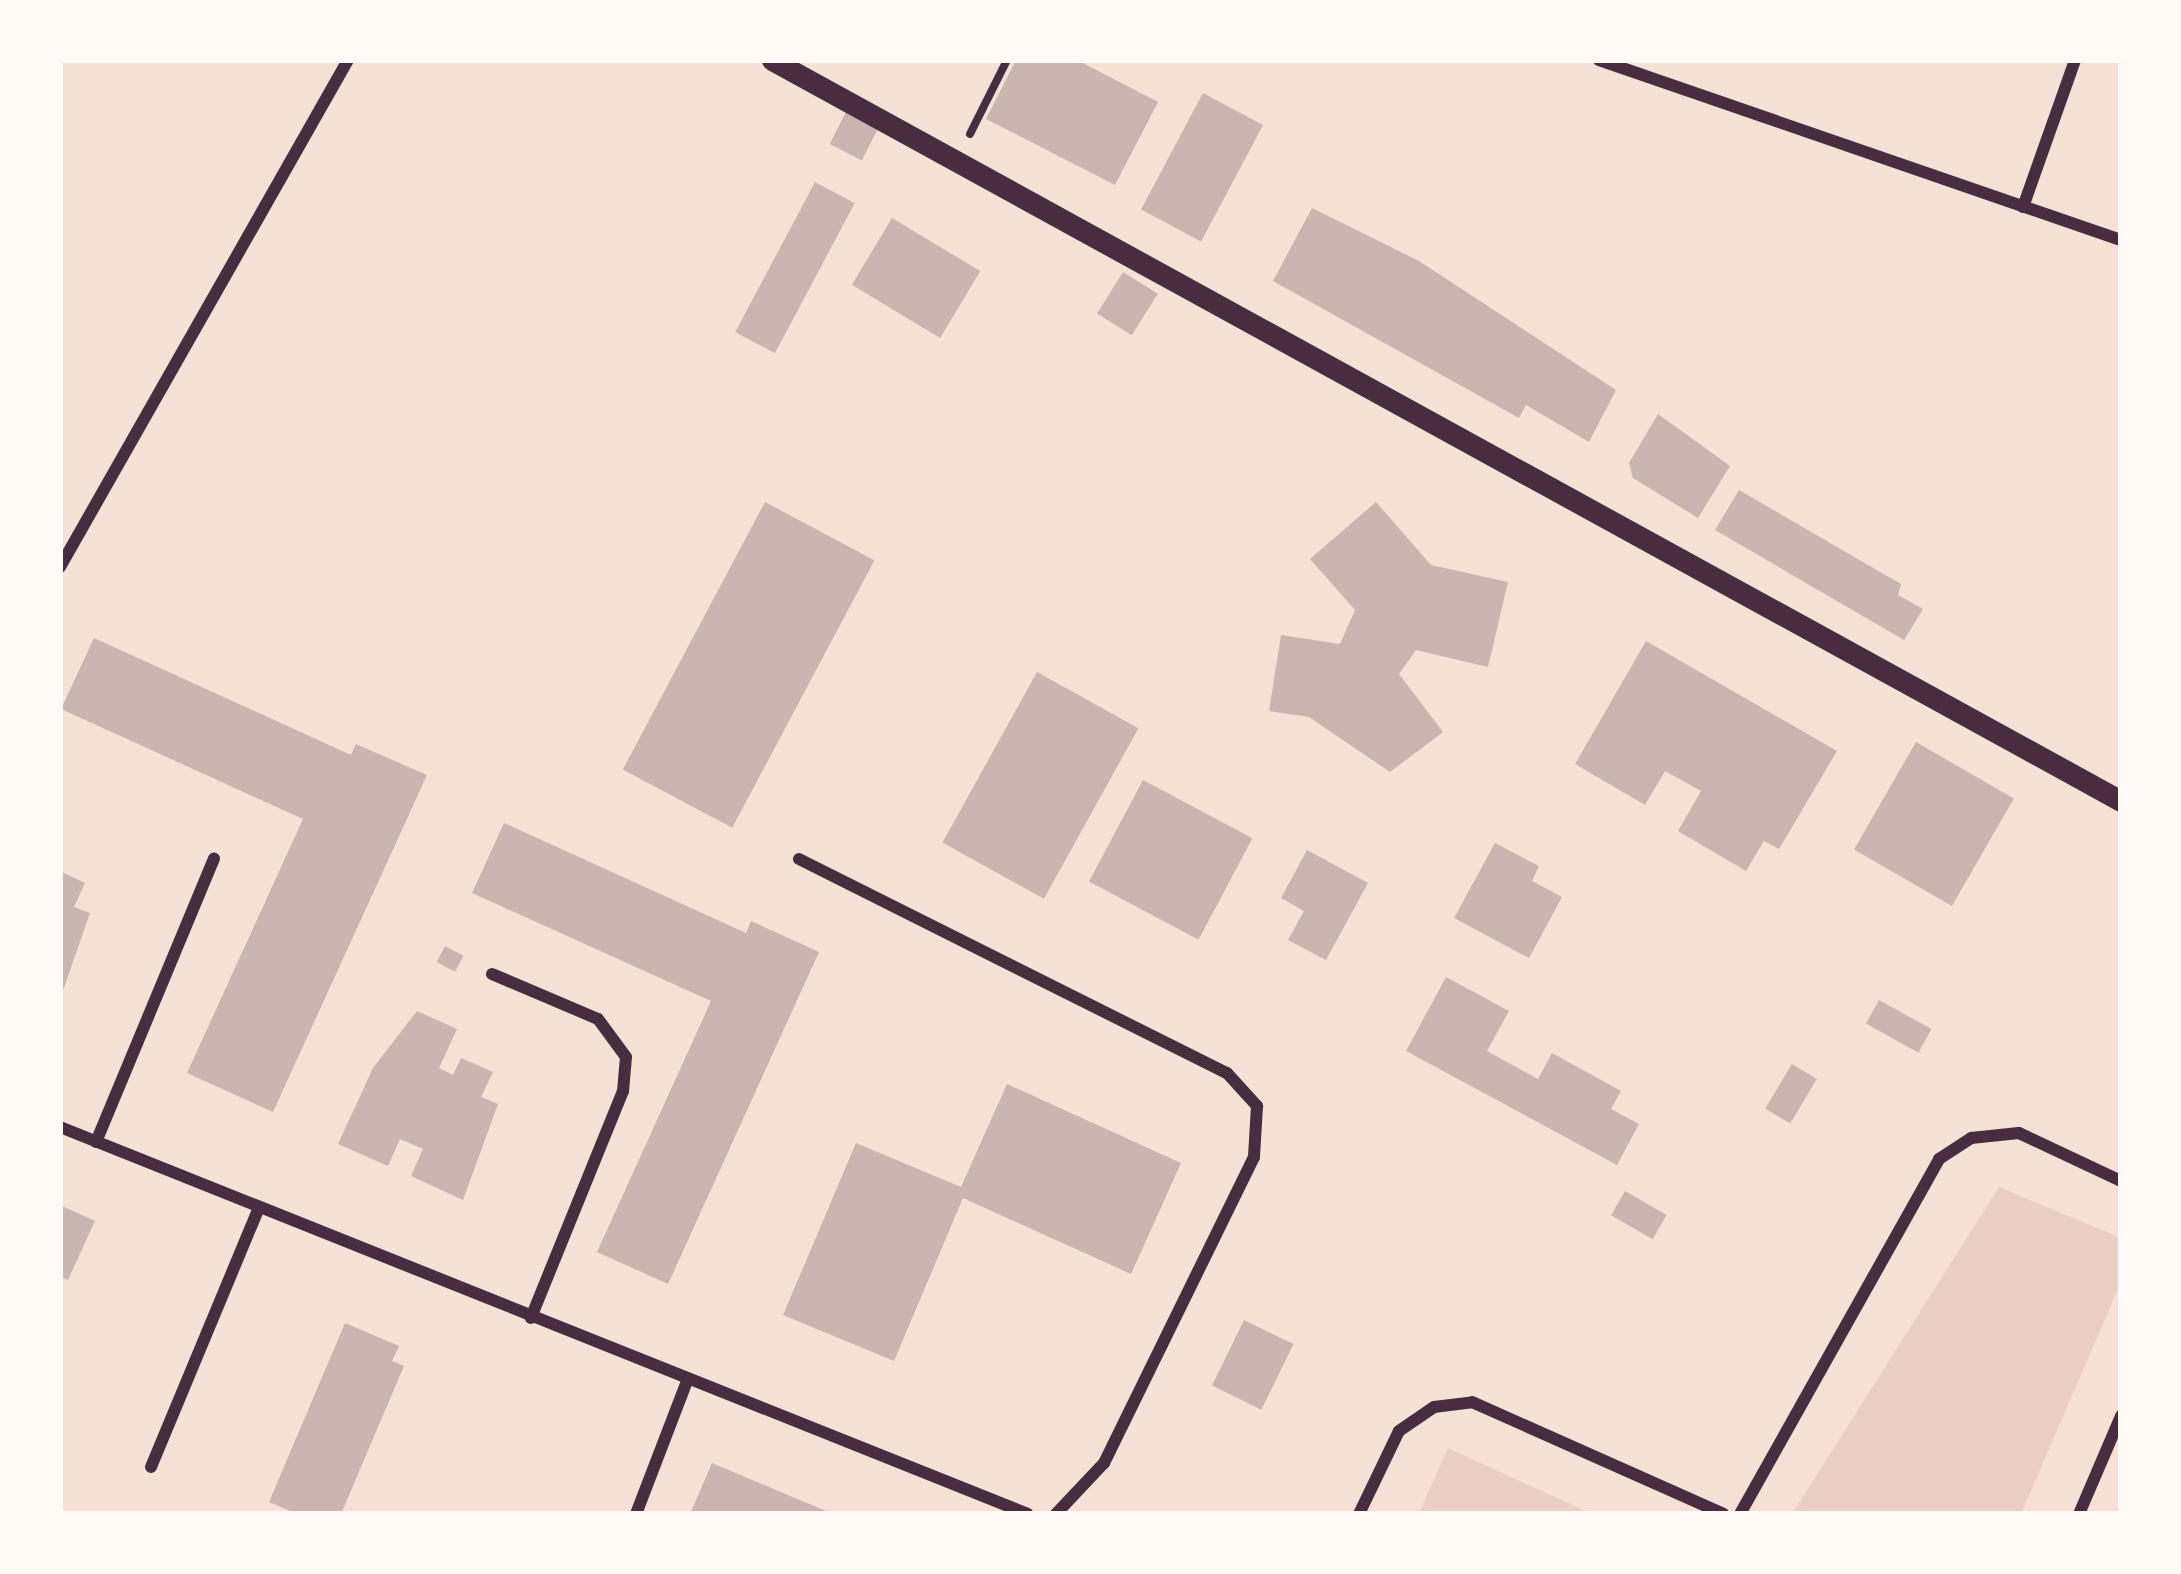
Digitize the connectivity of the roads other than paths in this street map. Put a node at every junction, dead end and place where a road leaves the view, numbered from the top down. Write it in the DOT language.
graph roads {
  1 [pos="348,60"];
  2 [pos="772,60"];
  3 [pos="1599,60"];
  4 [pos="2075,60"];
  5 [pos="2023,207"];
  6 [pos="2121,240"];
  7 [pos="60,567"];
  8 [pos="2121,801"];
  9 [pos="799,859"];
  10 [pos="214,860"];
  11 [pos="492,974"];
  12 [pos="60,1127"];
  13 [pos="96,1142"];
  14 [pos="2121,1181"];
  15 [pos="259,1208"];
  16 [pos="531,1318"];
  17 [pos="687,1381"];
  18 [pos="2121,1416"];
  19 [pos="151,1467"];
  20 [pos="636,1514"];
  21 [pos="1028,1514"];
  22 [pos="1056,1514"];
  23 [pos="1359,1514"];
  24 [pos="1723,1514"];
  25 [pos="1739,1514"];
  26 [pos="2079,1514"];
  1 -- 7 [label="street"];
  2 -- 8 [label="street"];
  3 -- 5 [label="street"];
  4 -- 5 [label="street"];
  5 -- 6 [label="street"];
  9 -- 22 [label="street"];
  10 -- 13 [label="street"];
  11 -- 16 [label="street"];
  12 -- 13 [label="street"];
  13 -- 15 [label="street"];
  14 -- 25 [label="street"];
  15 -- 16 [label="street"];
  15 -- 19 [label="street"];
  16 -- 17 [label="street"];
  17 -- 20 [label="street"];
  17 -- 21 [label="street"];
  18 -- 26 [label="street"];
  23 -- 24 [label="street"];
}
